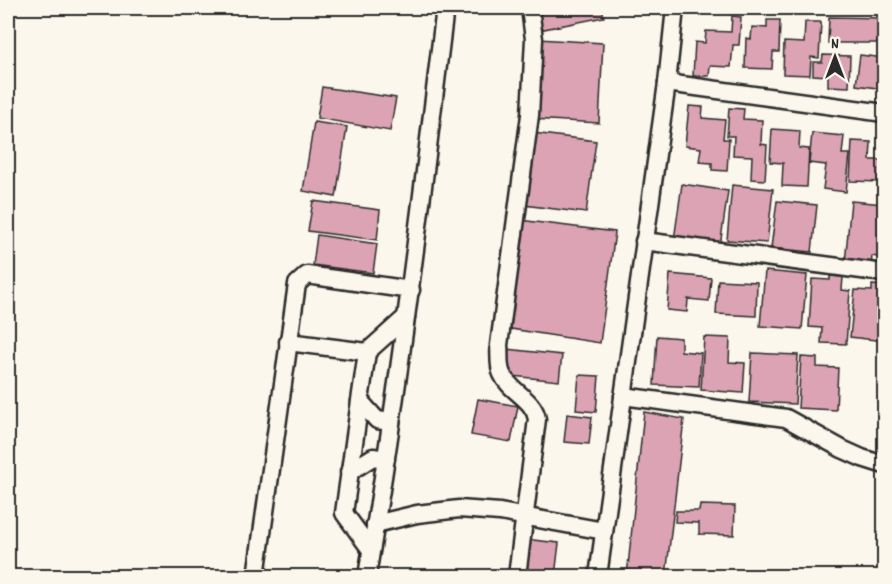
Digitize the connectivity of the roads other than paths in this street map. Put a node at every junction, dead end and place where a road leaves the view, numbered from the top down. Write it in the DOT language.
graph roads {
  1 [pos="444,8"];
  2 [pos="531,8"];
  3 [pos="675,8"];
  4 [pos="667,83"];
  5 [pos="885,113"];
  6 [pos="644,241"];
  7 [pos="885,273"];
  8 [pos="411,290"];
  9 [pos="406,317"];
  10 [pos="288,342"];
  11 [pos="367,352"];
  12 [pos="623,396"];
  13 [pos="360,401"];
  14 [pos="391,422"];
  15 [pos="386,459"];
  16 [pos="885,465"];
  17 [pos="349,472"];
  18 [pos="524,517"];
  19 [pos="375,524"];
  20 [pos="604,531"];
  21 [pos="371,550"];
  22 [pos="256,576"];
  23 [pos="367,576"];
  24 [pos="517,576"];
  25 [pos="598,576"];
  1 -- 8 [label="street"];
  2 -- 18 [label="street"];
  3 -- 4 [label="street"];
  4 -- 5 [label="street"];
  4 -- 6 [label="street"];
  6 -- 7 [label="street"];
  6 -- 12 [label="street"];
  8 -- 9 [label="street"];
  8 -- 10 [label="street"];
  9 -- 11 [label="street"];
  9 -- 14 [label="street"];
  10 -- 11 [label="street"];
  10 -- 22 [label="street"];
  11 -- 13 [label="street"];
  12 -- 16 [label="street"];
  12 -- 20 [label="street"];
  13 -- 14 [label="street"];
  13 -- 17 [label="street"];
  14 -- 15 [label="street"];
  15 -- 17 [label="street"];
  15 -- 19 [label="street"];
  17 -- 21 [label="street"];
  18 -- 19 [label="street"];
  18 -- 20 [label="street"];
  18 -- 24 [label="street"];
  19 -- 21 [label="street"];
  20 -- 25 [label="street"];
  21 -- 23 [label="street"];
}
